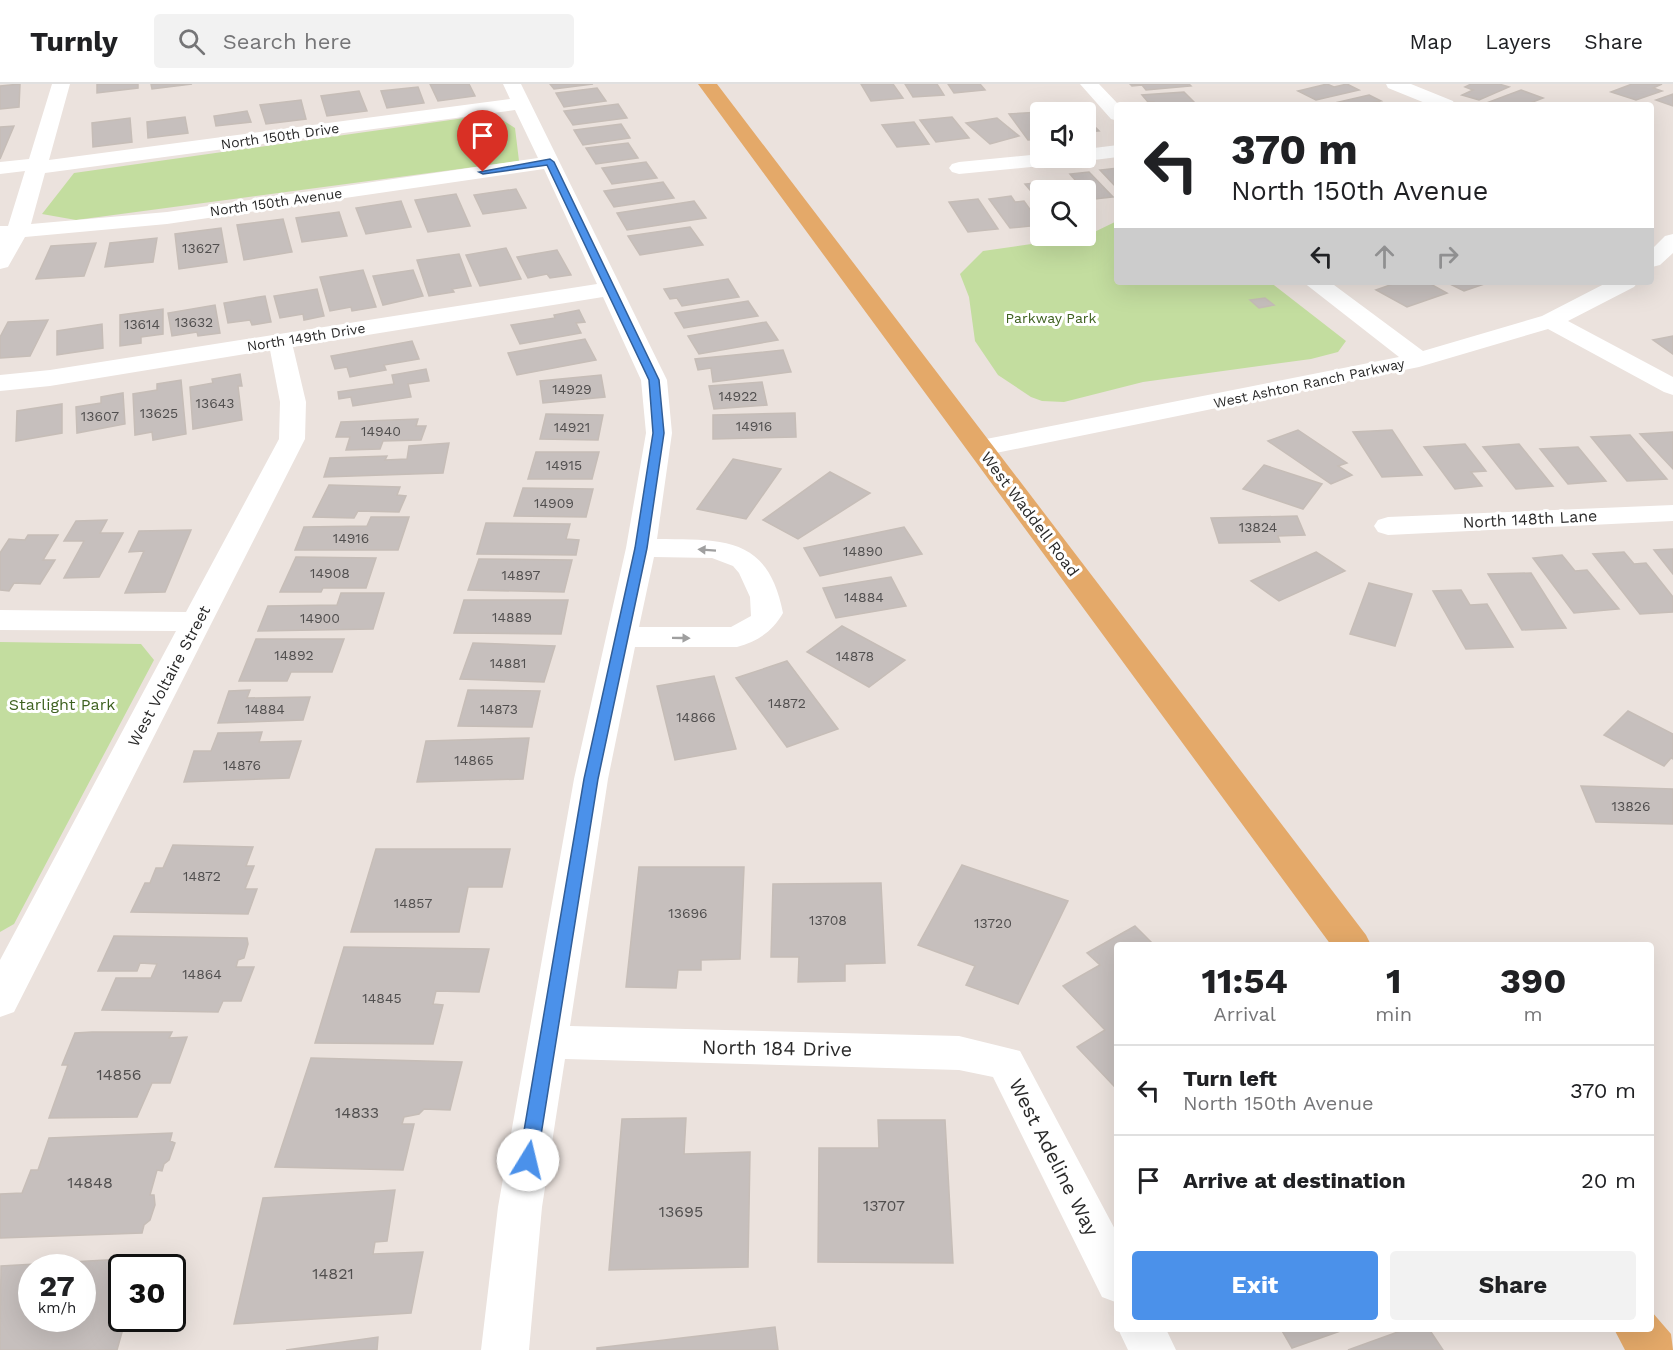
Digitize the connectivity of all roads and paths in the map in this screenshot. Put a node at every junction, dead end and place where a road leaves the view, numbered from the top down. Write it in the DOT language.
graph roads {
  1 [pos="61,84"];
  2 [pos="707,84"];
  3 [pos="1089,84"];
  4 [pos="1395,84"];
  5 [pos="517,94"];
  6 [pos="1439,102"];
  7 [pos="1114,111"];
  8 [pos="1114,152"];
  9 [pos="1096,154"];
  10 [pos="1030,161"];
  11 [pos="550,162"];
  12 [pos="37,166"];
  13 [pos="0,168"];
  14 [pos="959,168"];
  15 [pos="9,232"];
  16 [pos="1673,241"];
  17 [pos="1654,258"];
  18 [pos="0,262"];
  19 [pos="1319,285"];
  20 [pos="1620,285"];
  21 [pos="611,289"];
  22 [pos="1550,321"];
  23 [pos="280,341"];
  24 [pos="1419,360"];
  25 [pos="0,383"];
  26 [pos="1673,387"];
  27 [pos="981,448"];
  28 [pos="1673,513"];
  29 [pos="1388,526"];
  30 [pos="641,548"];
  31 [pos="0,620"];
  32 [pos="197,622"];
  33 [pos="622,637"];
  34 [pos="1350,942"];
  35 [pos="5,980"];
  36 [pos="547,1042"];
  37 [pos="1006,1063"];
  38 [pos="1114,1274"];
  39 [pos="1143,1332"];
  40 [pos="1640,1332"];
  41 [pos="505,1350"];
  42 [pos="1152,1350"];
  43 [pos="1654,1350"];
  1 -- 12 [label="street"];
  2 -- 27 [label="main road, West Waddell Road"];
  3 -- 7 [label="street"];
  4 -- 6 [label="street"];
  5 -- 11 [label="street"];
  5 -- 12 [label="street, North 150th Drive"];
  8 -- 9 [label="street"];
  10 -- 14 [label="street"];
  11 -- 15 [label="street, North 150th Avenue"];
  11 -- 21 [label="street"];
  12 -- 13 [label="street, North 150th Drive"];
  12 -- 15 [label="street"];
  15 -- 18 [label="street"];
  16 -- 17 [label="street"];
  19 -- 24 [label="street"];
  20 -- 22 [label="street, West Ashton Ranch Parkway"];
  21 -- 23 [label="street, North 149th Drive"];
  21 -- 30 [label="street"];
  22 -- 24 [label="street, West Ashton Ranch Parkway"];
  22 -- 26 [label="street"];
  23 -- 25 [label="street, North 149th Drive"];
  23 -- 32 [label="street, West Voltaire Street"];
  24 -- 27 [label="street, West Ashton Ranch Parkway"];
  27 -- 34 [label="main road, West Waddell Road"];
  28 -- 29 [label="street, North 148th Lane"];
  30 -- 33 [label="street"];
  33 -- 30 [label="street, one-way"];
  31 -- 32 [label="street"];
  32 -- 35 [label="street, West Voltaire Street"];
  33 -- 36 [label="street"];
  36 -- 37 [label="street, North 184 Drive"];
  36 -- 41 [label="street"];
  37 -- 38 [label="street, West Adeline Way"];
  39 -- 42 [label="street"];
  40 -- 43 [label="main road"];
}
